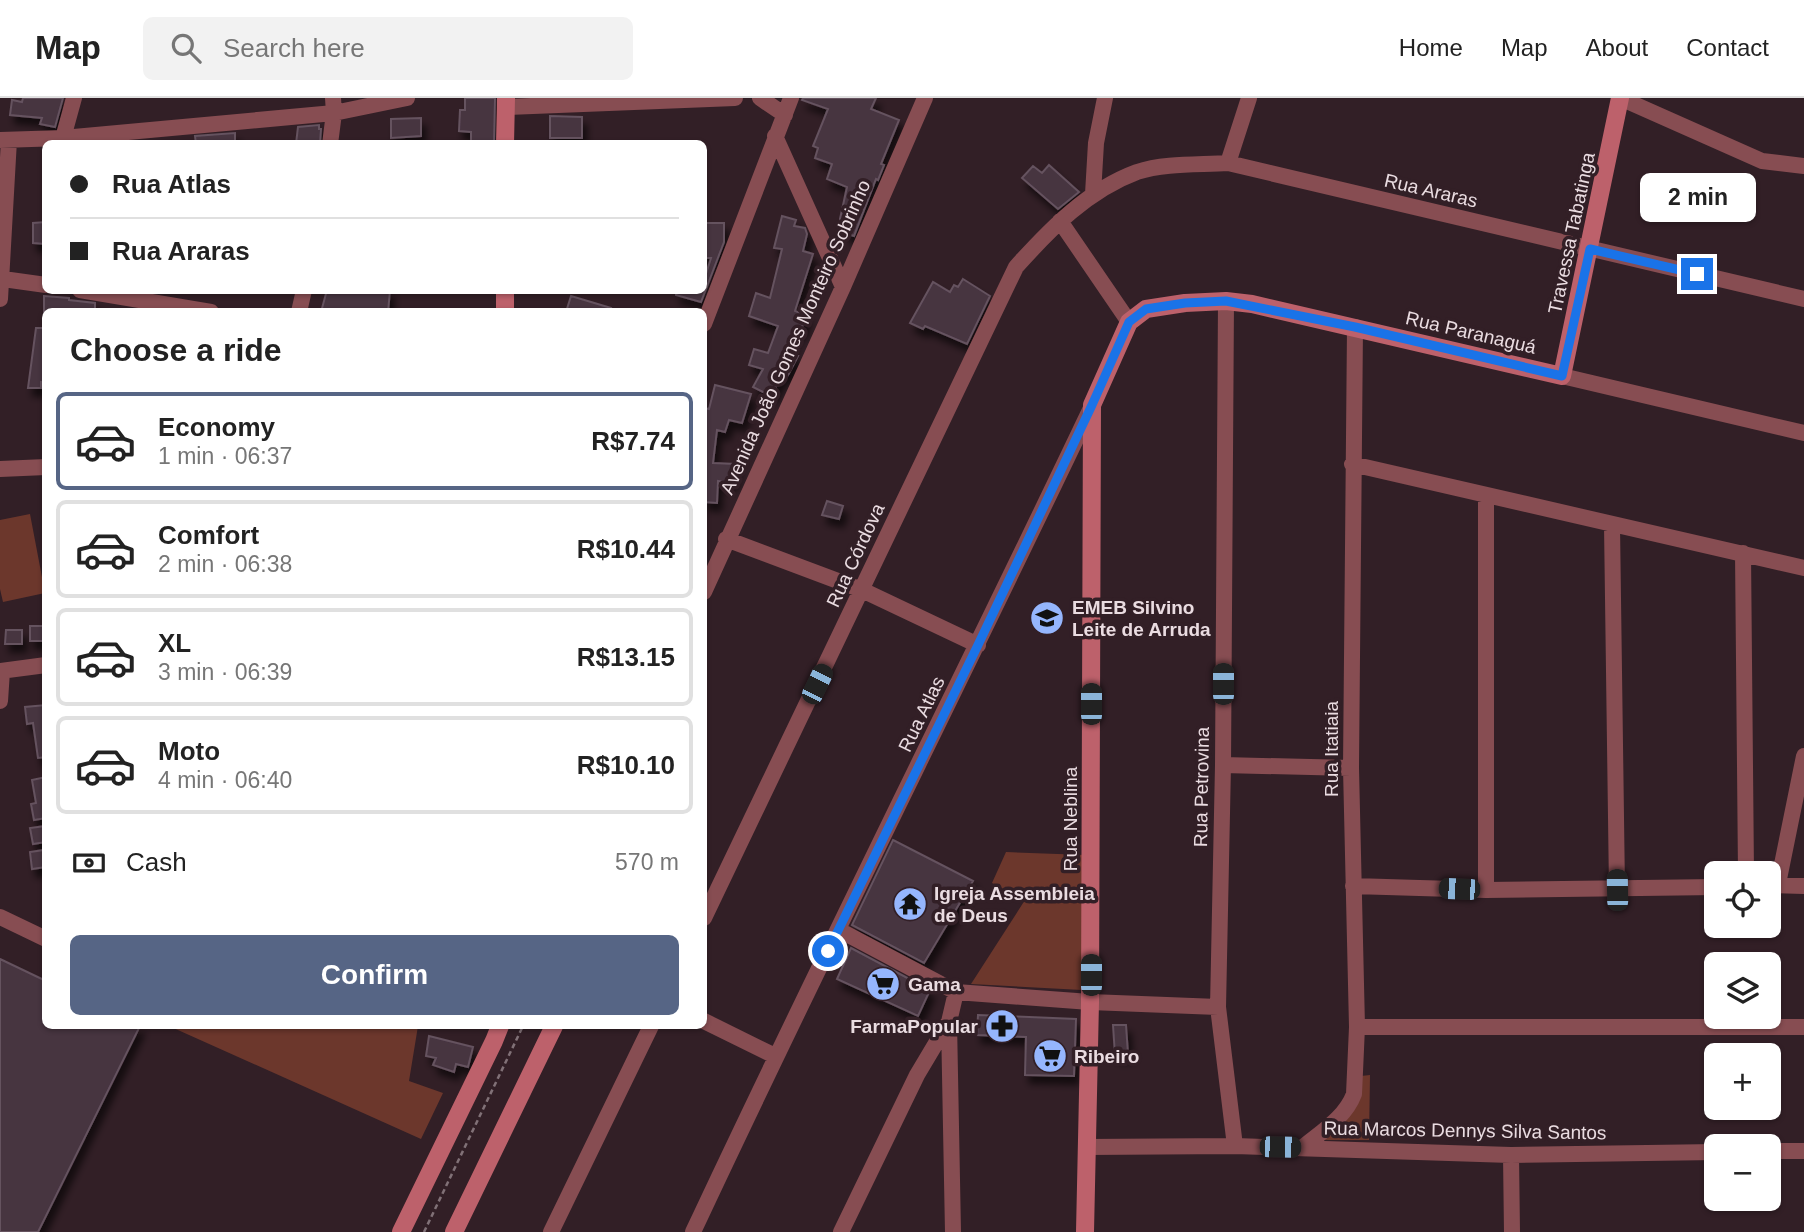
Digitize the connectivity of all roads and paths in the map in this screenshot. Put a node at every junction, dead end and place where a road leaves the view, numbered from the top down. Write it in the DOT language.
graph roads {
  1 [pos="74,98"];
  2 [pos="407,98"];
  3 [pos="735,98"];
  4 [pos="760,98"];
  5 [pos="791,98"];
  6 [pos="925,98"];
  7 [pos="1105,98"];
  8 [pos="1249,98"];
  9 [pos="1620,98"];
  10 [pos="661,100"];
  11 [pos="506,103"];
  12 [pos="334,105"];
  13 [pos="785,115"];
  14 [pos="775,136"];
  15 [pos="63,138"];
  16 [pos="5,140"];
  17 [pos="330,140"];
  18 [pos="505,140"];
  19 [pos="1228,163"];
  20 [pos="1804,166"];
  21 [pos="1093,194"];
  22 [pos="1060,221"];
  23 [pos="1590,249"];
  24 [pos="3,279"];
  25 [pos="42,284"];
  26 [pos="842,287"];
  27 [pos="96,294"];
  28 [pos="0,299"];
  29 [pos="1804,299"];
  30 [pos="1226,301"];
  31 [pos="145,306"];
  32 [pos="167,308"];
  33 [pos="707,316"];
  34 [pos="1129,322"];
  35 [pos="1355,327"];
  36 [pos="1562,376"];
  37 [pos="1092,405"];
  38 [pos="1804,433"];
  39 [pos="1352,464"];
  40 [pos="42,467"];
  41 [pos="0,469"];
  42 [pos="1486,496"];
  43 [pos="1612,525"];
  44 [pos="726,539"];
  45 [pos="1743,553"];
  46 [pos="1804,568"];
  47 [pos="707,585"];
  48 [pos="862,590"];
  49 [pos="978,645"];
  50 [pos="42,666"];
  51 [pos="1,671"];
  52 [pos="0,701"];
  53 [pos="1804,756"];
  54 [pos="1223,765"];
  55 [pos="1351,768"];
  56 [pos="1746,861"];
  57 [pos="1780,861"];
  58 [pos="1781,885"];
  59 [pos="1353,886"];
  60 [pos="1804,886"];
  61 [pos="1704,887"];
  62 [pos="1486,890"];
  63 [pos="1617,890"];
  64 [pos="707,912"];
  65 [pos="0,917"];
  66 [pos="839,930"];
  67 [pos="42,937"];
  68 [pos="956,992"];
  69 [pos="1090,1002"];
  70 [pos="1218,1007"];
  71 [pos="707,1022"];
  72 [pos="948,1023"];
  73 [pos="1357,1027"];
  74 [pos="1804,1027"];
  75 [pos="498,1029"];
  76 [pos="522,1029"];
  77 [pos="553,1029"];
  78 [pos="650,1029"];
  79 [pos="775,1056"];
  80 [pos="1236,1146"];
  81 [pos="1086,1147"];
  82 [pos="1301,1147"];
  83 [pos="1781,1151"];
  84 [pos="1804,1151"];
  85 [pos="1704,1152"];
  86 [pos="1511,1155"];
  87 [pos="435,1164"];
  88 [pos="453,1173"];
  89 [pos="477,1184"];
  90 [pos="401,1232"];
  91 [pos="424,1232"];
  92 [pos="454,1232"];
  93 [pos="551,1232"];
  94 [pos="693,1232"];
  95 [pos="841,1232"];
  96 [pos="953,1232"];
  97 [pos="1085,1232"];
  98 [pos="1512,1232"];
  1 -- 15 [label="street"];
  2 -- 12 [label="street"];
  3 -- 10 [label="street"];
  4 -- 13 [label="street"];
  5 -- 13 [label="street"];
  6 -- 26 [label="street, Avenida João Gomes Monteiro Sobrinho"];
  7 -- 21 [label="street"];
  8 -- 19 [label="street"];
  9 -- 20 [label="street"];
  9 -- 23 [label="street, Travessa Tabatinga"];
  10 -- 11 [label="street"];
  11 -- 18 [label="street"];
  12 -- 15 [label="street"];
  12 -- 17 [label="street"];
  13 -- 14 [label="street"];
  14 -- 26 [label="street"];
  14 -- 33 [label="street"];
  15 -- 16 [label="street"];
  16 -- 24 [label="street"];
  19 -- 21 [label="street, Rua Araras"];
  19 -- 23 [label="street, Rua Araras"];
  21 -- 22 [label="street, Rua Araras"];
  22 -- 34 [label="street"];
  22 -- 48 [label="street, Rua Córdova"];
  23 -- 29 [label="street, Rua Araras"];
  23 -- 36 [label="street, Travessa Tabatinga"];
  24 -- 25 [label="street"];
  24 -- 28 [label="street"];
  26 -- 44 [label="street, Avenida João Gomes Monteiro Sobrinho"];
  27 -- 31 [label="street"];
  30 -- 34 [label="street, Rua Paranaguá"];
  30 -- 35 [label="street, Rua Paranaguá"];
  30 -- 54 [label="street, Rua Petrovina"];
  31 -- 32 [label="street"];
  34 -- 37 [label="street, Rua Atlas"];
  35 -- 36 [label="street, Rua Paranaguá"];
  35 -- 39 [label="street, Rua Itatiaia"];
  36 -- 38 [label="street, Rua Paranaguá"];
  37 -- 49 [label="street, Rua Atlas"];
  37 -- 69 [label="street, Rua Neblina"];
  39 -- 42 [label="street"];
  39 -- 55 [label="street, Rua Itatiaia"];
  40 -- 41 [label="street"];
  42 -- 43 [label="street"];
  42 -- 62 [label="street"];
  43 -- 45 [label="street"];
  43 -- 63 [label="street"];
  44 -- 47 [label="street, Avenida João Gomes Monteiro Sobrinho"];
  44 -- 48 [label="street"];
  45 -- 46 [label="street"];
  45 -- 56 [label="street"];
  48 -- 49 [label="street"];
  48 -- 64 [label="street, Rua Córdova"];
  49 -- 66 [label="street, Rua Atlas"];
  50 -- 51 [label="street"];
  51 -- 52 [label="street"];
  53 -- 57 [label="street"];
  54 -- 55 [label="street"];
  54 -- 70 [label="street, Rua Petrovina"];
  55 -- 59 [label="street, Rua Itatiaia"];
  58 -- 60 [label="street"];
  59 -- 62 [label="street"];
  59 -- 73 [label="street, Rua Itatiaia"];
  61 -- 63 [label="street"];
  62 -- 63 [label="street"];
  65 -- 67 [label="street"];
  66 -- 68 [label="street"];
  66 -- 79 [label="street, Rua Atlas"];
  68 -- 69 [label="street"];
  68 -- 72 [label="street"];
  69 -- 70 [label="street"];
  69 -- 81 [label="street, Rua Neblina"];
  70 -- 80 [label="street, Rua Petrovina"];
  71 -- 79 [label="street"];
  72 -- 95 [label="street"];
  72 -- 96 [label="street"];
  73 -- 74 [label="street"];
  73 -- 82 [label="street, Rua Itatiaia"];
  75 -- 87 [label="street"];
  76 -- 88 [label="path"];
  77 -- 89 [label="street"];
  78 -- 93 [label="street"];
  79 -- 94 [label="street, Rua Atlas"];
  80 -- 81 [label="street, Rua Marcos Dennys Silva Santos"];
  80 -- 82 [label="street, Rua Marcos Dennys Silva Santos"];
  81 -- 97 [label="street, Rua Neblina"];
  82 -- 86 [label="street, Rua Marcos Dennys Silva Santos"];
  83 -- 84 [label="street"];
  85 -- 86 [label="street, Rua Marcos Dennys Silva Santos"];
  86 -- 98 [label="street"];
  87 -- 88 [label="path"];
  87 -- 90 [label="street"];
  88 -- 89 [label="path"];
  88 -- 91 [label="path"];
  89 -- 92 [label="street"];
}
